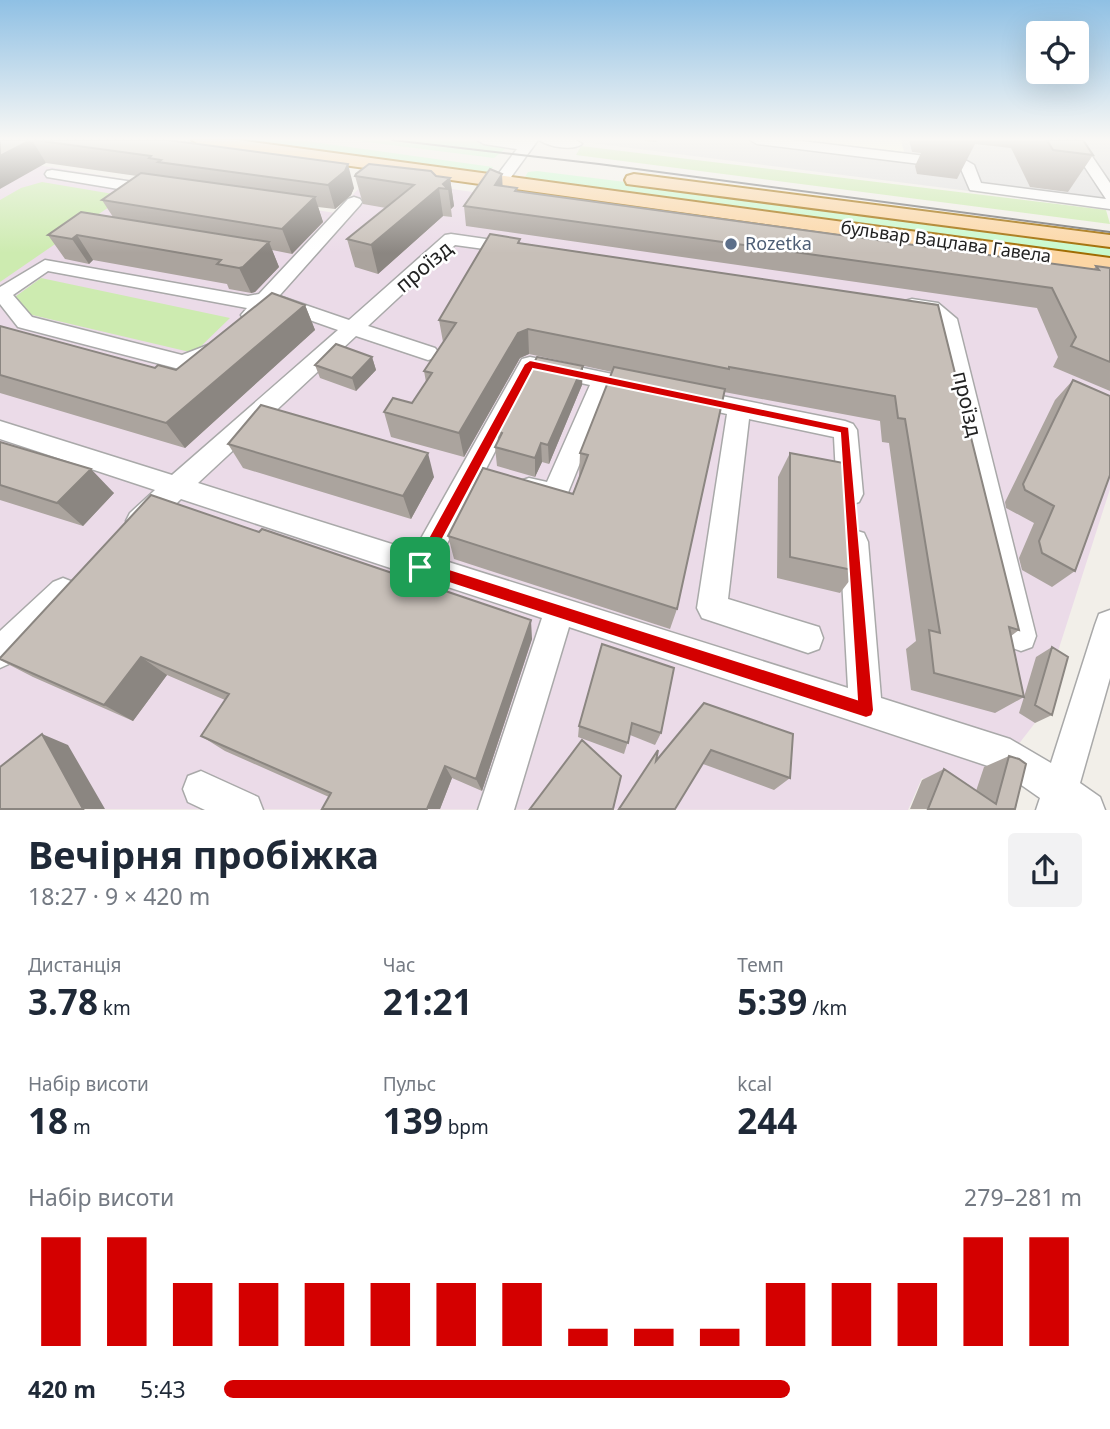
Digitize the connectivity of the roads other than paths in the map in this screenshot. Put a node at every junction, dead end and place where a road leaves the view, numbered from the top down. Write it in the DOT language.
graph roads {
  1 [pos="76,178"];
  2 [pos="375,178"];
  3 [pos="478,178"];
  4 [pos="503,178"];
  5 [pos="621,178"];
  6 [pos="972,178"];
  7 [pos="1099,178"];
  8 [pos="501,181"];
  9 [pos="1074,182"];
  10 [pos="142,188"];
  11 [pos="168,192"];
  12 [pos="1110,195"];
  13 [pos="1085,201"];
  14 [pos="118,204"];
  15 [pos="1110,204"];
  16 [pos="1110,241"];
  17 [pos="533,251"];
  18 [pos="272,259"];
  19 [pos="299,263"];
  20 [pos="1110,265"];
  21 [pos="267,299"];
  22 [pos="890,302"];
  23 [pos="354,328"];
  24 [pos="428,353"];
  25 [pos="603,380"];
  26 [pos="739,408"];
  27 [pos="0,430"];
  28 [pos="490,479"];
  29 [pos="174,488"];
  30 [pos="116,542"];
  31 [pos="420,567"];
  32 [pos="87,570"];
  33 [pos="559,611"];
  34 [pos="1110,625"];
  35 [pos="1021,636"];
  36 [pos="808,638"];
  37 [pos="0,652"];
  38 [pos="866,710"];
  39 [pos="201,789"];
  40 [pos="1067,803"];
  41 [pos="245,810"];
  42 [pos="496,810"];
  1 -- 10 [label="lane"];
  2 -- 19 [label="street"];
  3 -- 8 [label="main road, бульвар Вацлава Гавела"];
  4 -- 8 [label="street"];
  5 -- 16 [label="main road, бульвар Вацлава Гавела"];
  6 -- 13 [label="street"];
  7 -- 12 [label="street"];
  8 -- 20 [label="main road, бульвар Вацлава Гавела"];
  9 -- 13 [label="street"];
  10 -- 11 [label="lane"];
  10 -- 14 [label="street"];
  13 -- 15 [label="street"];
  17 -- 23 [label="street, проїзд"];
  18 -- 19 [label="street"];
  19 -- 21 [label="street"];
  21 -- 21 [label="street"];
  21 -- 23 [label="street"];
  22 -- 35 [label="street, проїзд"];
  23 -- 24 [label="street"];
  23 -- 29 [label="street, проїзд"];
  25 -- 26 [label="street"];
  25 -- 28 [label="street"];
  25 -- 28 [label="street"];
  26 -- 36 [label="street"];
  26 -- 38 [label="street"];
  27 -- 29 [label="street"];
  28 -- 31 [label="street"];
  29 -- 30 [label="street, проїзд"];
  29 -- 31 [label="street"];
  31 -- 33 [label="street"];
  32 -- 37 [label="street"];
  33 -- 38 [label="street"];
  33 -- 42 [label="street"];
  34 -- 40 [label="street"];
  38 -- 40 [label="street"];
  39 -- 41 [label="street"];
}
